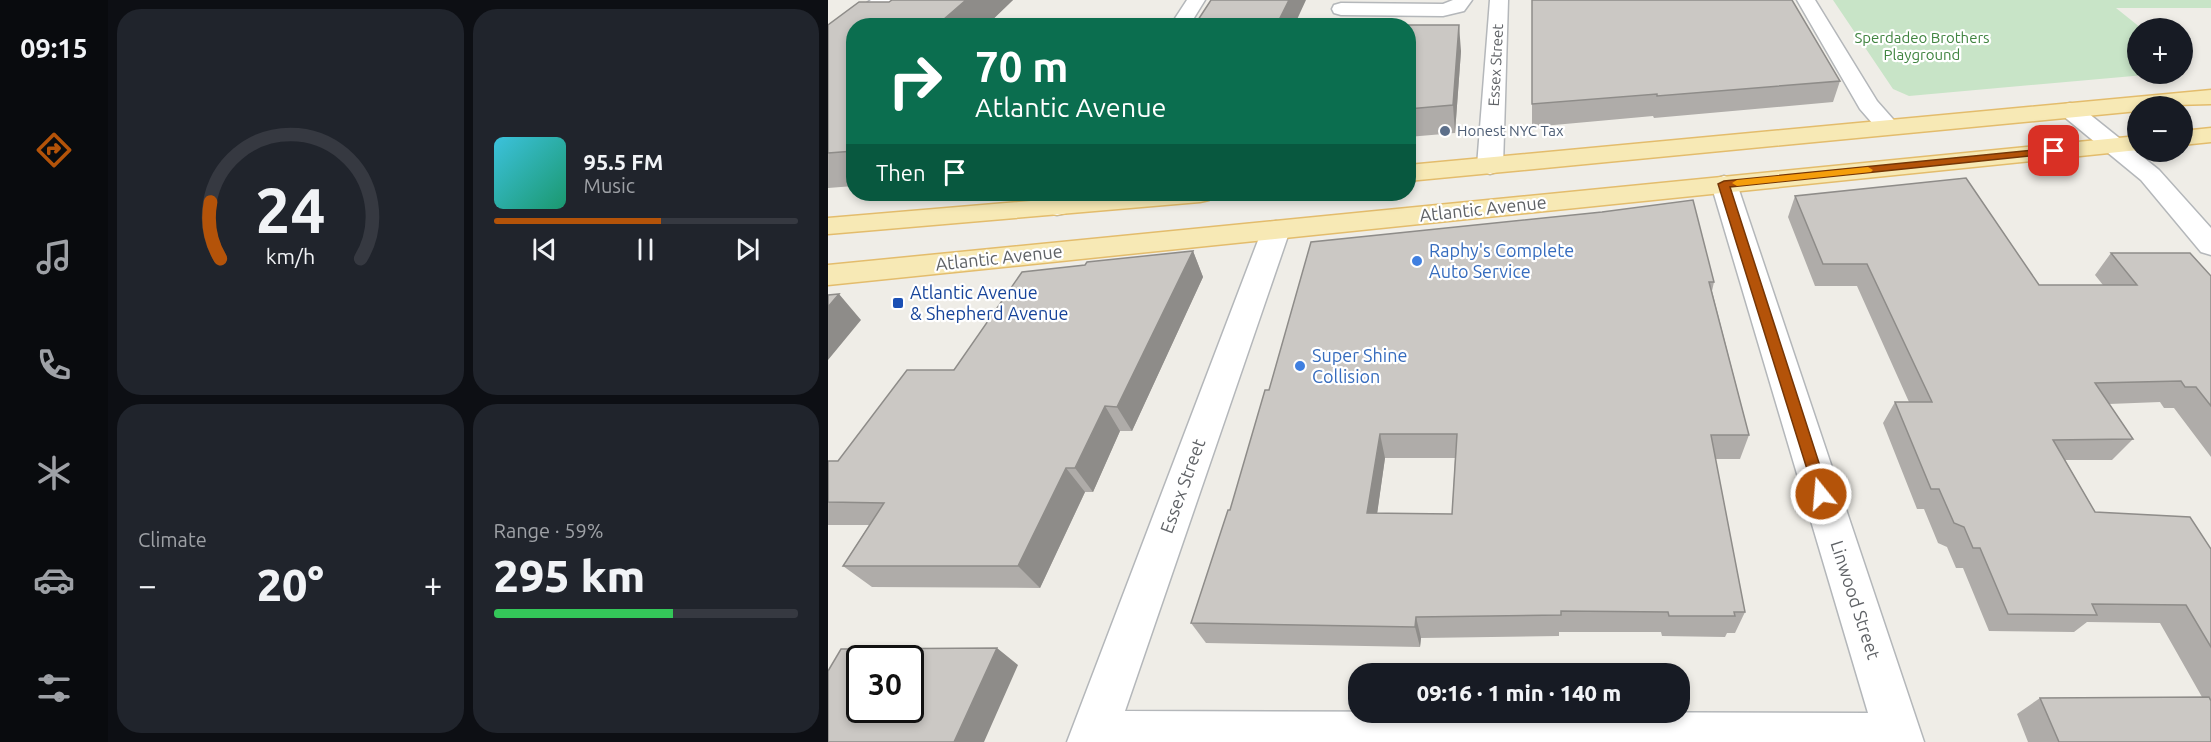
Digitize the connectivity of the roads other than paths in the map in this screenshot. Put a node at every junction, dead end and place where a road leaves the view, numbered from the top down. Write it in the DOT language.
graph roads {
  1 [pos="883,0"];
  2 [pos="1196,0"];
  3 [pos="1463,0"];
  4 [pos="1499,0"];
  5 [pos="1806,0"];
  6 [pos="1341,9"];
  7 [pos="859,18"];
  8 [pos="1184,18"];
  9 [pos="846,28"];
  10 [pos="828,41"];
  11 [pos="2211,97"];
  12 [pos="2070,110"];
  13 [pos="1888,127"];
  14 [pos="2211,135"];
  15 [pos="2193,137"];
  16 [pos="2126,144"];
  17 [pos="1490,166"];
  18 [pos="1416,172"];
  19 [pos="1724,184"];
  20 [pos="1053,201"];
  21 [pos="828,226"];
  22 [pos="1276,230"];
  23 [pos="2211,246"];
  24 [pos="828,275"];
  25 [pos="1092,738"];
  26 [pos="1899,740"];
  1 -- 7 [label="street"];
  2 -- 8 [label="street"];
  3 -- 6 [label="street"];
  4 -- 17 [label="street, Essex Street"];
  5 -- 13 [label="street"];
  9 -- 10 [label="street"];
  11 -- 12 [label="main road"];
  12 -- 13 [label="main road"];
  12 -- 16 [label="street"];
  13 -- 17 [label="main road"];
  14 -- 15 [label="main road"];
  16 -- 19 [label="main road, Atlantic Avenue"];
  16 -- 23 [label="street"];
  17 -- 18 [label="main road"];
  19 -- 22 [label="main road, Atlantic Avenue"];
  19 -- 26 [label="street, Linwood Street"];
  20 -- 21 [label="main road"];
  22 -- 24 [label="main road, Atlantic Avenue"];
  22 -- 25 [label="street, Essex Street"];
  25 -- 26 [label="street"];
}
